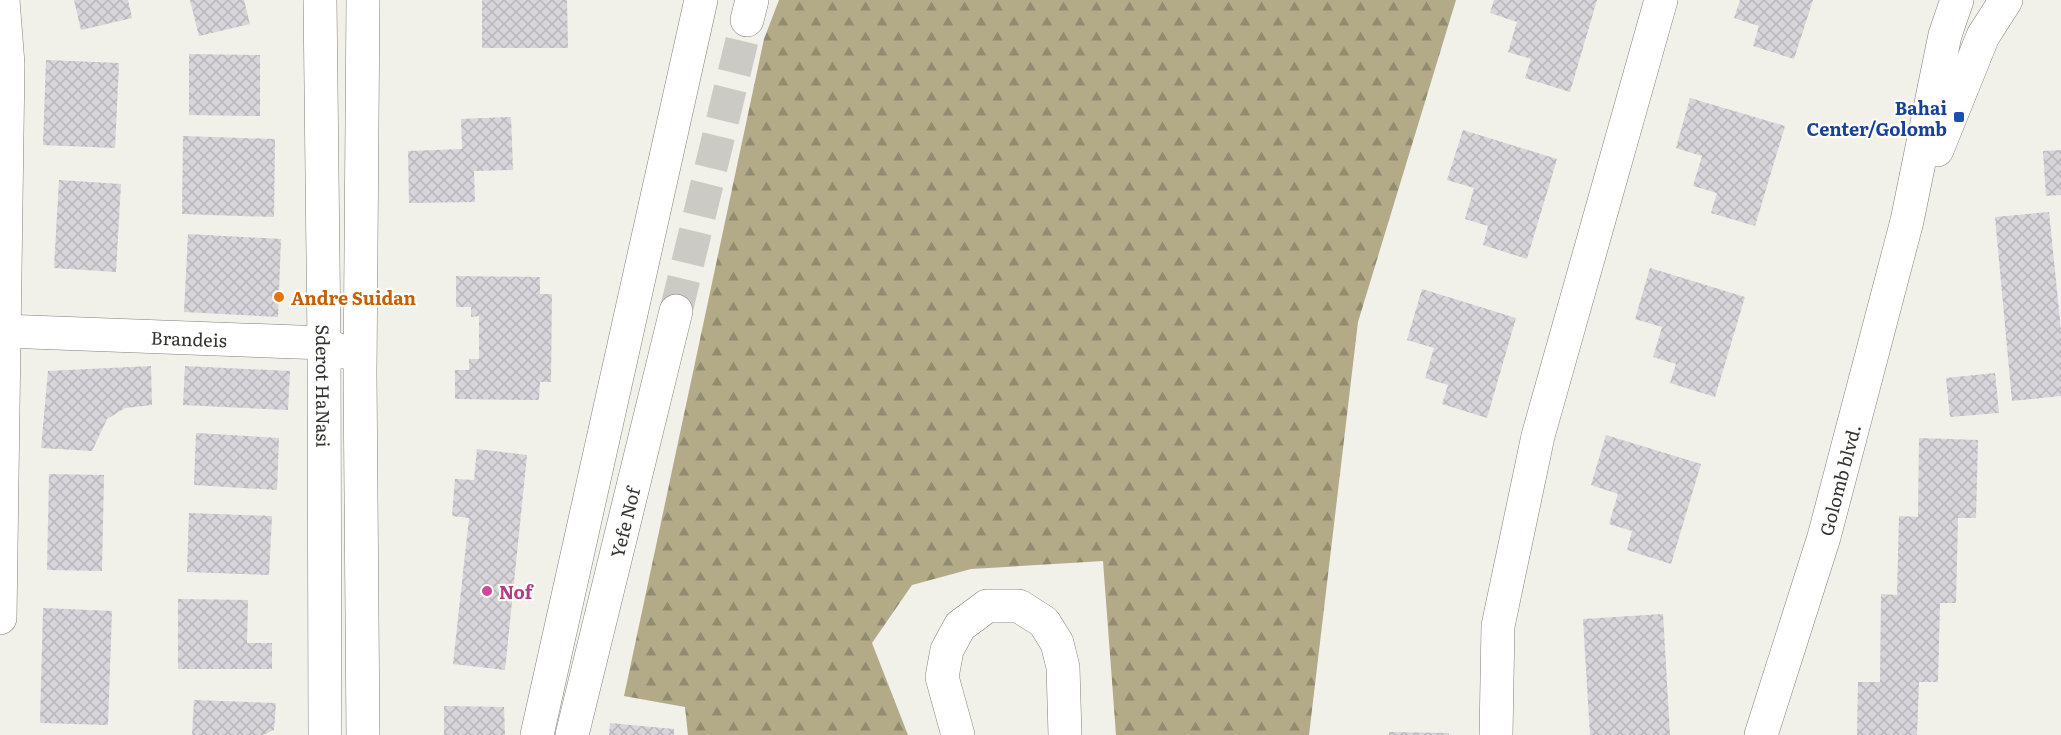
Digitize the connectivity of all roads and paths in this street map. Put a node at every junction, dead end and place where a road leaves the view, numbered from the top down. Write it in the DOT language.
graph roads {
  1 [pos="3,0"];
  2 [pos="320,0"];
  3 [pos="363,0"];
  4 [pos="701,0"];
  5 [pos="1661,0"];
  6 [pos="1957,0"];
  7 [pos="2006,0"];
  8 [pos="1908,221"];
  9 [pos="676,311"];
  10 [pos="3,331"];
  11 [pos="324,343"];
  12 [pos="360,374"];
  13 [pos="0,618"];
  14 [pos="325,735"];
  15 [pos="363,735"];
  16 [pos="537,735"];
  17 [pos="572,735"];
  18 [pos="958,735"];
  19 [pos="1065,735"];
  20 [pos="1496,735"];
  21 [pos="1761,735"];
  1 -- 10 [label="street"];
  2 -- 11 [label="street, Sderot HaNasi"];
  3 -- 12 [label="street, Sderot HaNasi"];
  4 -- 16 [label="street"];
  5 -- 20 [label="street"];
  6 -- 8 [label="street, Golomb blvd."];
  7 -- 8 [label="street, Golomb blvd."];
  8 -- 21 [label="street, Golomb blvd."];
  9 -- 17 [label="street, Yefe Nof"];
  10 -- 11 [label="street, Brandeis"];
  10 -- 13 [label="street"];
  11 -- 12 [label="street"];
  11 -- 14 [label="street, Sderot HaNasi"];
  12 -- 15 [label="street, Sderot HaNasi"];
  18 -- 19 [label="street"];
}
